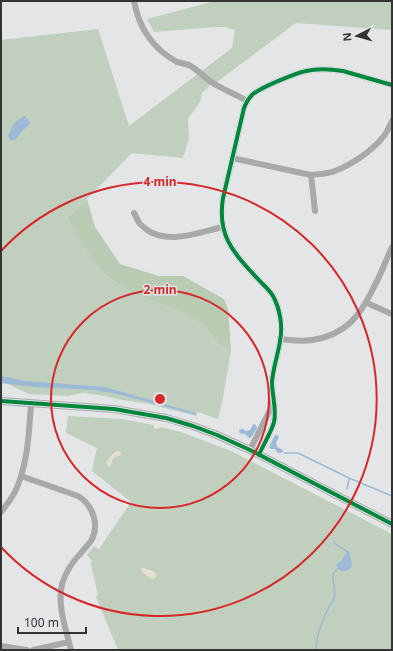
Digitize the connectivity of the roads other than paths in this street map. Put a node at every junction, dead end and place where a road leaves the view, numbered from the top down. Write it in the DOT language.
graph roads {
  1 [pos="134,1"];
  2 [pos="392,85"];
  3 [pos="247,101"];
  4 [pos="392,121"];
  5 [pos="232,158"];
  6 [pos="311,175"];
  7 [pos="315,211"];
  8 [pos="134,213"];
  9 [pos="223,227"];
  10 [pos="392,247"];
  11 [pos="390,257"];
  12 [pos="366,303"];
  13 [pos="392,314"];
  14 [pos="281,339"];
  15 [pos="1,401"];
  16 [pos="273,401"];
  17 [pos="31,403"];
  18 [pos="250,450"];
  19 [pos="259,455"];
  20 [pos="22,476"];
  21 [pos="1,512"];
  22 [pos="392,524"];
  23 [pos="69,642"];
  24 [pos="1,646"];
  25 [pos="28,650"];
  26 [pos="33,650"];
  27 [pos="71,650"];
  1 -- 3 [label="street"];
  2 -- 3 [label="street"];
  3 -- 5 [label="street"];
  4 -- 6 [label="street"];
  5 -- 6 [label="street"];
  5 -- 9 [label="street"];
  6 -- 7 [label="street"];
  8 -- 9 [label="street"];
  9 -- 14 [label="street"];
  10 -- 11 [label="street"];
  11 -- 12 [label="street"];
  12 -- 13 [label="street"];
  12 -- 14 [label="street"];
  14 -- 16 [label="street"];
  15 -- 17 [label="main road"];
  16 -- 18 [label="street"];
  16 -- 19 [label="street"];
  17 -- 18 [label="main road"];
  17 -- 20 [label="street"];
  18 -- 19 [label="main road"];
  19 -- 22 [label="main road"];
  20 -- 21 [label="street"];
  20 -- 23 [label="street"];
  23 -- 26 [label="street"];
  23 -- 27 [label="street"];
  24 -- 25 [label="street"];
}
